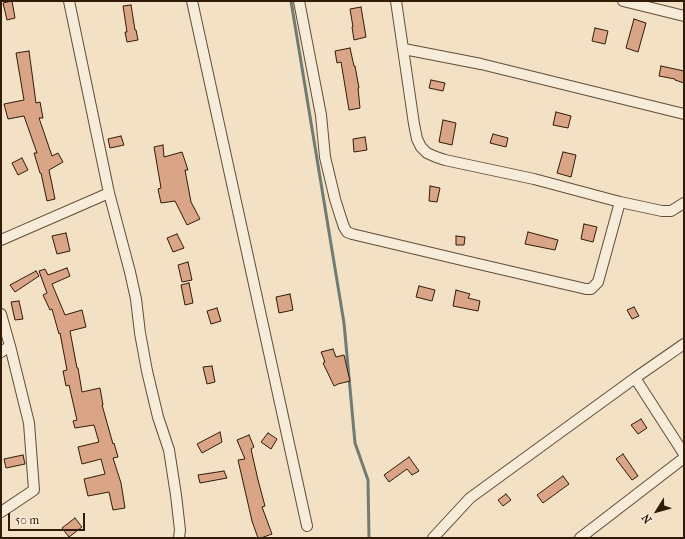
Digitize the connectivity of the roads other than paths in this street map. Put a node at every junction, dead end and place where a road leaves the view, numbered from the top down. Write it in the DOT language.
graph roads {
  1 [pos="69,1"];
  2 [pos="192,1"];
  3 [pos="299,1"];
  4 [pos="396,1"];
  5 [pos="623,1"];
  6 [pos="684,16"];
  7 [pos="404,49"];
  8 [pos="684,114"];
  9 [pos="109,193"];
  10 [pos="620,202"];
  11 [pos="684,204"];
  12 [pos="1,240"];
  13 [pos="1,314"];
  14 [pos="684,344"];
  15 [pos="10,346"];
  16 [pos="1,352"];
  17 [pos="635,378"];
  18 [pos="684,454"];
  19 [pos="684,458"];
  20 [pos="1,512"];
  21 [pos="307,526"];
  22 [pos="179,538"];
  23 [pos="433,538"];
  24 [pos="580,538"];
  1 -- 9 [label="street"];
  2 -- 21 [label="street"];
  3 -- 10 [label="street"];
  4 -- 7 [label="street"];
  5 -- 6 [label="street"];
  7 -- 8 [label="street"];
  7 -- 10 [label="street"];
  9 -- 12 [label="street"];
  9 -- 22 [label="street"];
  10 -- 11 [label="street"];
  13 -- 15 [label="street"];
  14 -- 17 [label="street"];
  15 -- 16 [label="street"];
  15 -- 20 [label="street"];
  17 -- 18 [label="street"];
  17 -- 23 [label="street"];
  19 -- 24 [label="street"];
}
